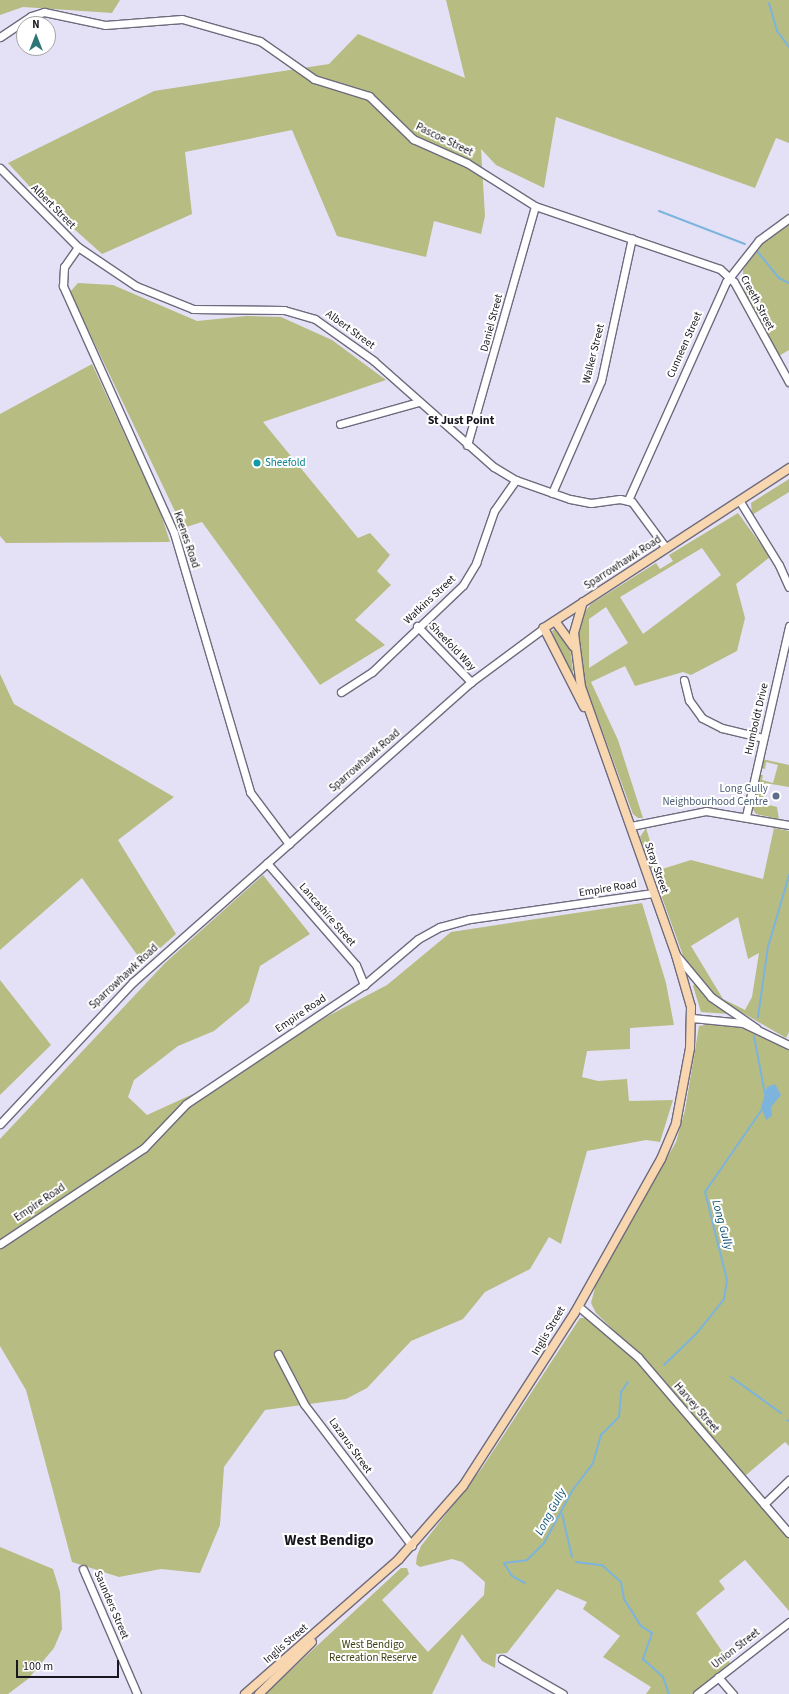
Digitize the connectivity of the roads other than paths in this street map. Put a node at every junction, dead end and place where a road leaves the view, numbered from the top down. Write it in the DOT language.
graph roads {
  1 [pos="0,38"];
  2 [pos="0,168"];
  3 [pos="535,206"];
  4 [pos="789,218"];
  5 [pos="632,238"];
  6 [pos="78,247"];
  7 [pos="730,276"];
  8 [pos="789,382"];
  9 [pos="419,402"];
  10 [pos="340,424"];
  11 [pos="467,445"];
  12 [pos="789,468"];
  13 [pos="516,480"];
  14 [pos="552,493"];
  15 [pos="628,500"];
  16 [pos="739,500"];
  17 [pos="666,548"];
  18 [pos="788,579"];
  19 [pos="789,588"];
  20 [pos="584,602"];
  21 [pos="555,621"];
  22 [pos="417,626"];
  23 [pos="789,626"];
  24 [pos="544,628"];
  25 [pos="574,647"];
  26 [pos="684,680"];
  27 [pos="471,682"];
  28 [pos="341,692"];
  29 [pos="595,727"];
  30 [pos="763,738"];
  31 [pos="746,816"];
  32 [pos="789,825"];
  33 [pos="630,826"];
  34 [pos="289,844"];
  35 [pos="267,862"];
  36 [pos="653,893"];
  37 [pos="676,955"];
  38 [pos="364,985"];
  39 [pos="692,1018"];
  40 [pos="756,1028"];
  41 [pos="789,1045"];
  42 [pos="0,1124"];
  43 [pos="0,1244"];
  44 [pos="578,1306"];
  45 [pos="278,1354"];
  46 [pos="789,1480"];
  47 [pos="764,1504"];
  48 [pos="789,1533"];
  49 [pos="412,1546"];
  50 [pos="83,1568"];
  51 [pos="789,1622"];
  52 [pos="502,1659"];
  53 [pos="718,1677"];
  54 [pos="255,1691"];
  55 [pos="137,1694"];
  56 [pos="563,1694"];
  57 [pos="697,1694"];
  58 [pos="733,1694"];
  1 -- 3 [label="street, Pascoe Street"];
  2 -- 6 [label="street, Albert Street"];
  3 -- 5 [label="street, Pascoe Street"];
  3 -- 11 [label="street, Daniel Street"];
  4 -- 7 [label="street, Cunneen Street"];
  5 -- 7 [label="street, Pascoe Street"];
  5 -- 14 [label="street, Walker Street"];
  6 -- 9 [label="street, Albert Street"];
  6 -- 34 [label="street, Keenes Road"];
  7 -- 8 [label="street, Creeth Street"];
  7 -- 15 [label="street, Cunneen Street"];
  9 -- 10 [label="street"];
  9 -- 11 [label="street, Albert Street"];
  11 -- 13 [label="street, Albert Street"];
  12 -- 16 [label="main road, Sparrowhawk Road"];
  13 -- 14 [label="street, Albert Street"];
  13 -- 22 [label="street, Watkins Street"];
  14 -- 15 [label="street, Albert Street"];
  15 -- 17 [label="street"];
  16 -- 17 [label="main road, Sparrowhawk Road"];
  16 -- 18 [label="street"];
  17 -- 20 [label="main road, Sparrowhawk Road"];
  18 -- 19 [label="street"];
  20 -- 21 [label="main road, Sparrowhawk Road"];
  20 -- 25 [label="main road, Stray Street"];
  21 -- 24 [label="main road, Sparrowhawk Road"];
  21 -- 25 [label="main road"];
  22 -- 27 [label="street, Sheefold Way"];
  22 -- 28 [label="street, Watkins Street"];
  23 -- 30 [label="street, Humboldt Drive"];
  24 -- 27 [label="street, Sparrowhawk Road"];
  24 -- 29 [label="main road, Stray Street"];
  25 -- 29 [label="main road, Stray Street"];
  26 -- 30 [label="street"];
  27 -- 34 [label="street, Sparrowhawk Road"];
  29 -- 33 [label="main road, Stray Street"];
  30 -- 31 [label="street, Humboldt Drive"];
  31 -- 32 [label="street"];
  31 -- 33 [label="street"];
  33 -- 36 [label="main road, Stray Street"];
  34 -- 35 [label="street, Sparrowhawk Road"];
  35 -- 38 [label="street, Lancashire Street"];
  35 -- 42 [label="street, Sparrowhawk Road"];
  36 -- 37 [label="main road, Stray Street"];
  36 -- 38 [label="street, Empire Road"];
  37 -- 39 [label="main road, Stray Street"];
  37 -- 40 [label="street"];
  38 -- 43 [label="street, Empire Road"];
  39 -- 40 [label="street"];
  39 -- 44 [label="main road, Inglis Street"];
  40 -- 41 [label="street"];
  44 -- 47 [label="street, Harvey Street"];
  44 -- 49 [label="main road, Inglis Street"];
  45 -- 49 [label="street, Lazarus Street"];
  46 -- 47 [label="street"];
  47 -- 48 [label="street, Harvey Street"];
  49 -- 54 [label="main road, Inglis Street"];
  50 -- 55 [label="street, Saunders Street"];
  51 -- 53 [label="street, Union Street"];
  52 -- 56 [label="street"];
  53 -- 57 [label="street, Union Street"];
  53 -- 58 [label="street"];
}
